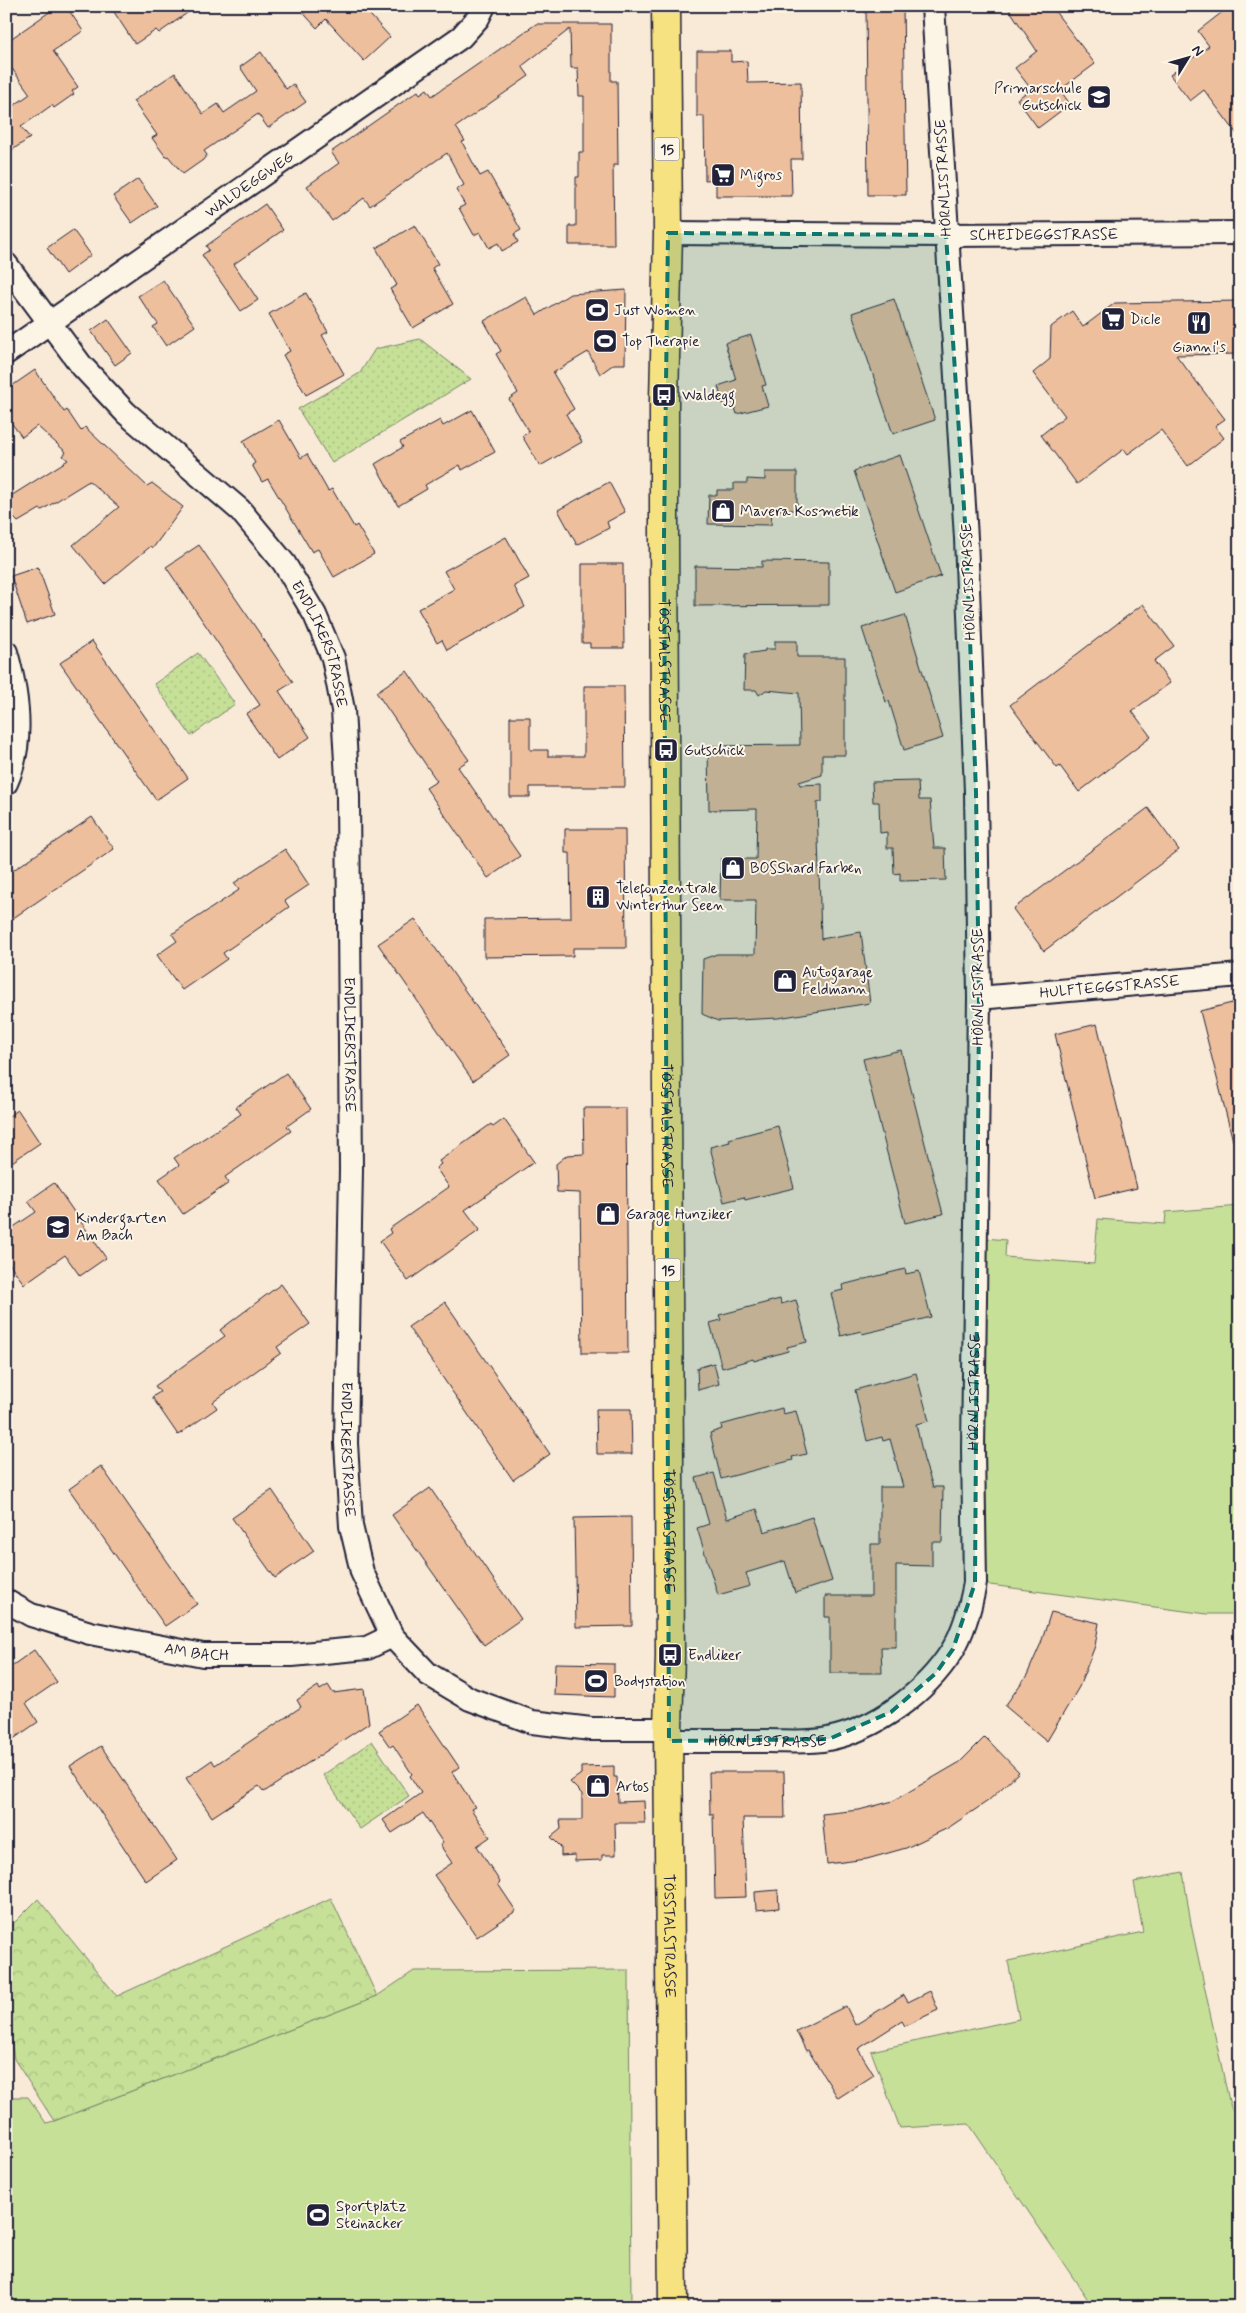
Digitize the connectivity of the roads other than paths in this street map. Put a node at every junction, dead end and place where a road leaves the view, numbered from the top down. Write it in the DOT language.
graph roads {
  1 [pos="484,6"];
  2 [pos="666,6"];
  3 [pos="933,6"];
  4 [pos="668,233"];
  5 [pos="1240,233"];
  6 [pos="946,235"];
  7 [pos="6,264"];
  8 [pos="50,323"];
  9 [pos="6,353"];
  10 [pos="6,652"];
  11 [pos="6,783"];
  12 [pos="1240,975"];
  13 [pos="979,998"];
  14 [pos="6,1601"];
  15 [pos="392,1636"];
  16 [pos="669,1735"];
  17 [pos="673,2307"];
  1 -- 8 [label="street, WALDEGGWEG"];
  2 -- 4 [label="main road, TÖSSTALSTRASSE / 15"];
  3 -- 6 [label="street, HÖRNLISTRASSE"];
  4 -- 6 [label="street, SCHEIDEGGSTRASSE"];
  4 -- 16 [label="main road, TÖSSTALSTRASSE / 15"];
  5 -- 6 [label="street, SCHEIDEGGSTRASSE"];
  6 -- 13 [label="street, HÖRNLISTRASSE"];
  7 -- 8 [label="street, ENDLIKERSTRASSE"];
  8 -- 9 [label="street, WALDEGGWEG"];
  8 -- 15 [label="street, ENDLIKERSTRASSE"];
  10 -- 11 [label="street"];
  12 -- 13 [label="street, HULFTEGGSTRASSE"];
  13 -- 16 [label="street, HÖRNLISTRASSE"];
  14 -- 15 [label="street, AM BACH"];
  15 -- 16 [label="street, ENDLIKERSTRASSE"];
  16 -- 17 [label="main road, TÖSSTALSTRASSE / 15"];
}
